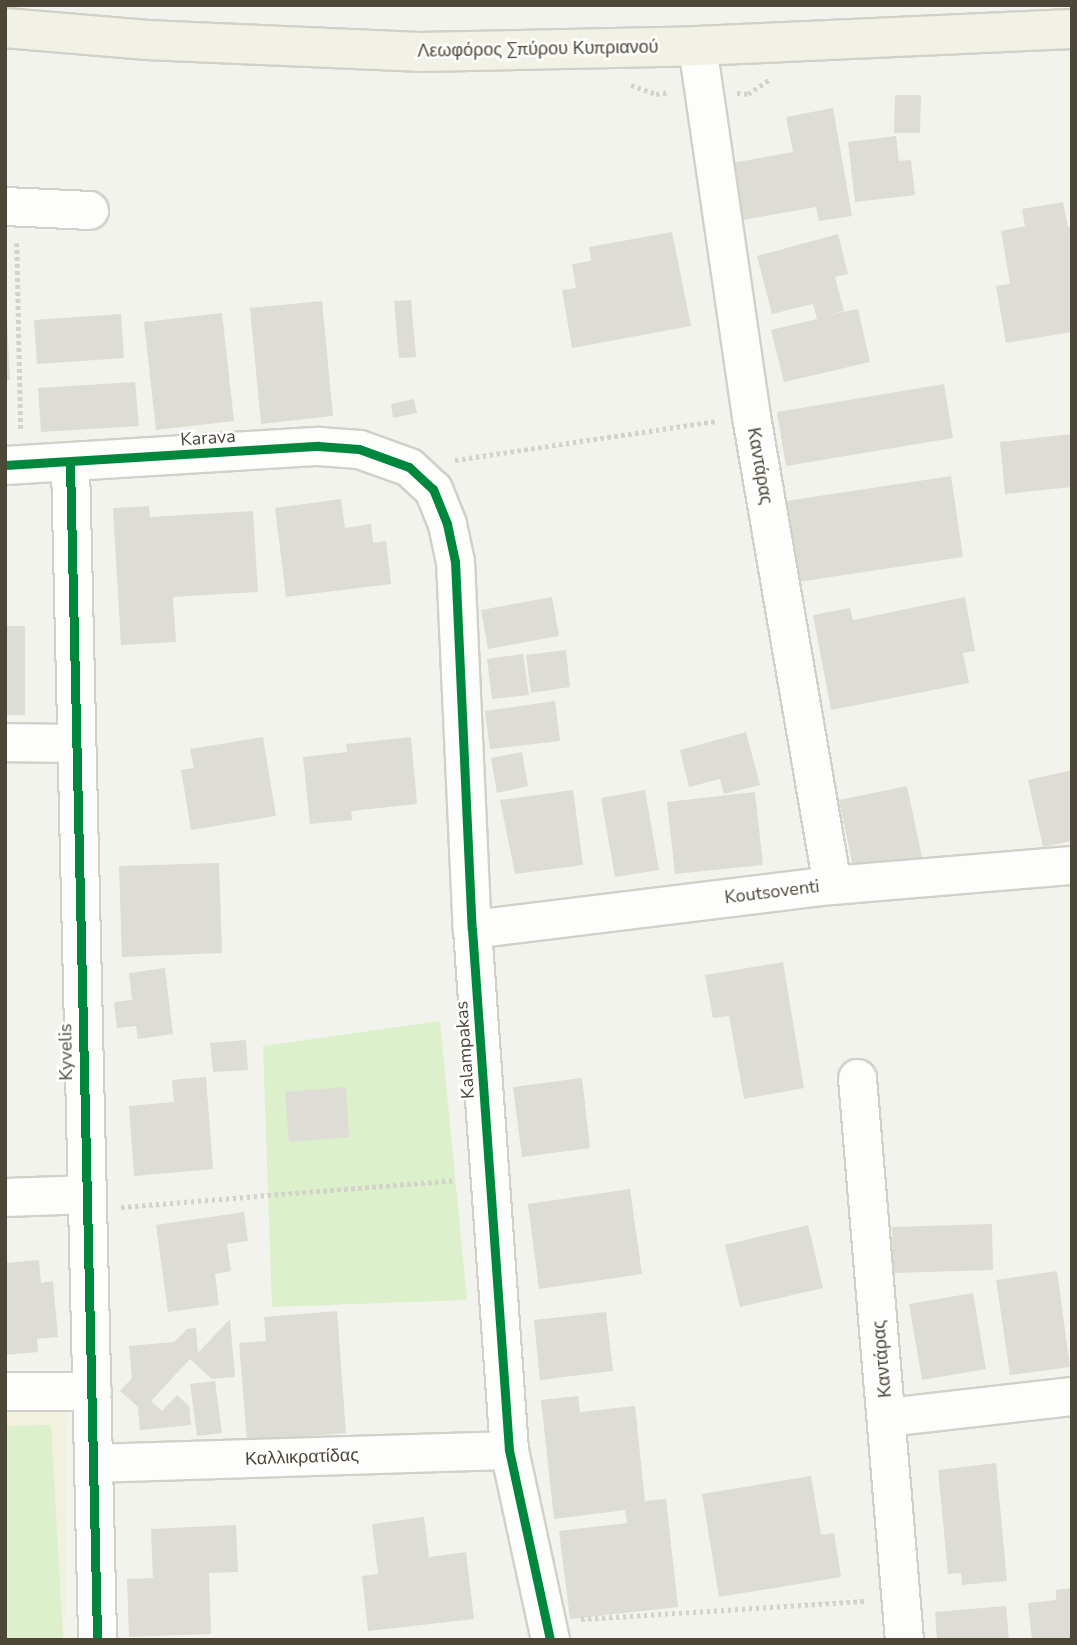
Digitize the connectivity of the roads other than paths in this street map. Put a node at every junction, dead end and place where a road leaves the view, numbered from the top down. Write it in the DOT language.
graph roads {
  1 [pos="5,28"];
  2 [pos="1072,29"];
  3 [pos="697,46"];
  4 [pos="11,206"];
  5 [pos="89,210"];
  6 [pos="70,464"];
  7 [pos="13,465"];
  8 [pos="409,467"];
  9 [pos="5,742"];
  10 [pos="74,743"];
  11 [pos="1072,865"];
  12 [pos="832,885"];
  13 [pos="472,929"];
  14 [pos="857,1078"];
  15 [pos="5,1197"];
  16 [pos="85,1202"];
  17 [pos="5,1391"];
  18 [pos="92,1391"];
  19 [pos="1072,1396"];
  20 [pos="887,1417"];
  21 [pos="509,1450"];
  22 [pos="94,1463"];
  23 [pos="547,1631"];
  24 [pos="97,1640"];
  25 [pos="904,1640"];
  1 -- 3 [label="main road, Λεωφόρος Σπύρου Κυπριανού"];
  2 -- 3 [label="main road, Λεωφόρος Σπύρου Κυπριανού"];
  3 -- 12 [label="street, Καντάρας"];
  4 -- 5 [label="street"];
  6 -- 7 [label="street, Karava"];
  6 -- 8 [label="street, Karava"];
  6 -- 10 [label="street, Kyvelis"];
  8 -- 13 [label="street, Kalampakas"];
  9 -- 10 [label="street"];
  10 -- 16 [label="street, Kyvelis"];
  11 -- 12 [label="street, Koutsoventi"];
  12 -- 13 [label="street, Koutsoventi"];
  13 -- 21 [label="street, Kalampakas"];
  14 -- 20 [label="street, Καντάρας"];
  15 -- 16 [label="street"];
  16 -- 18 [label="street, Kyvelis"];
  17 -- 18 [label="street"];
  18 -- 22 [label="street, Kyvelis"];
  19 -- 20 [label="street"];
  20 -- 25 [label="street, Καντάρας"];
  21 -- 22 [label="street, Καλλικρατίδας"];
  21 -- 23 [label="street, Kalampakas"];
  22 -- 24 [label="street, Kyvelis"];
}
